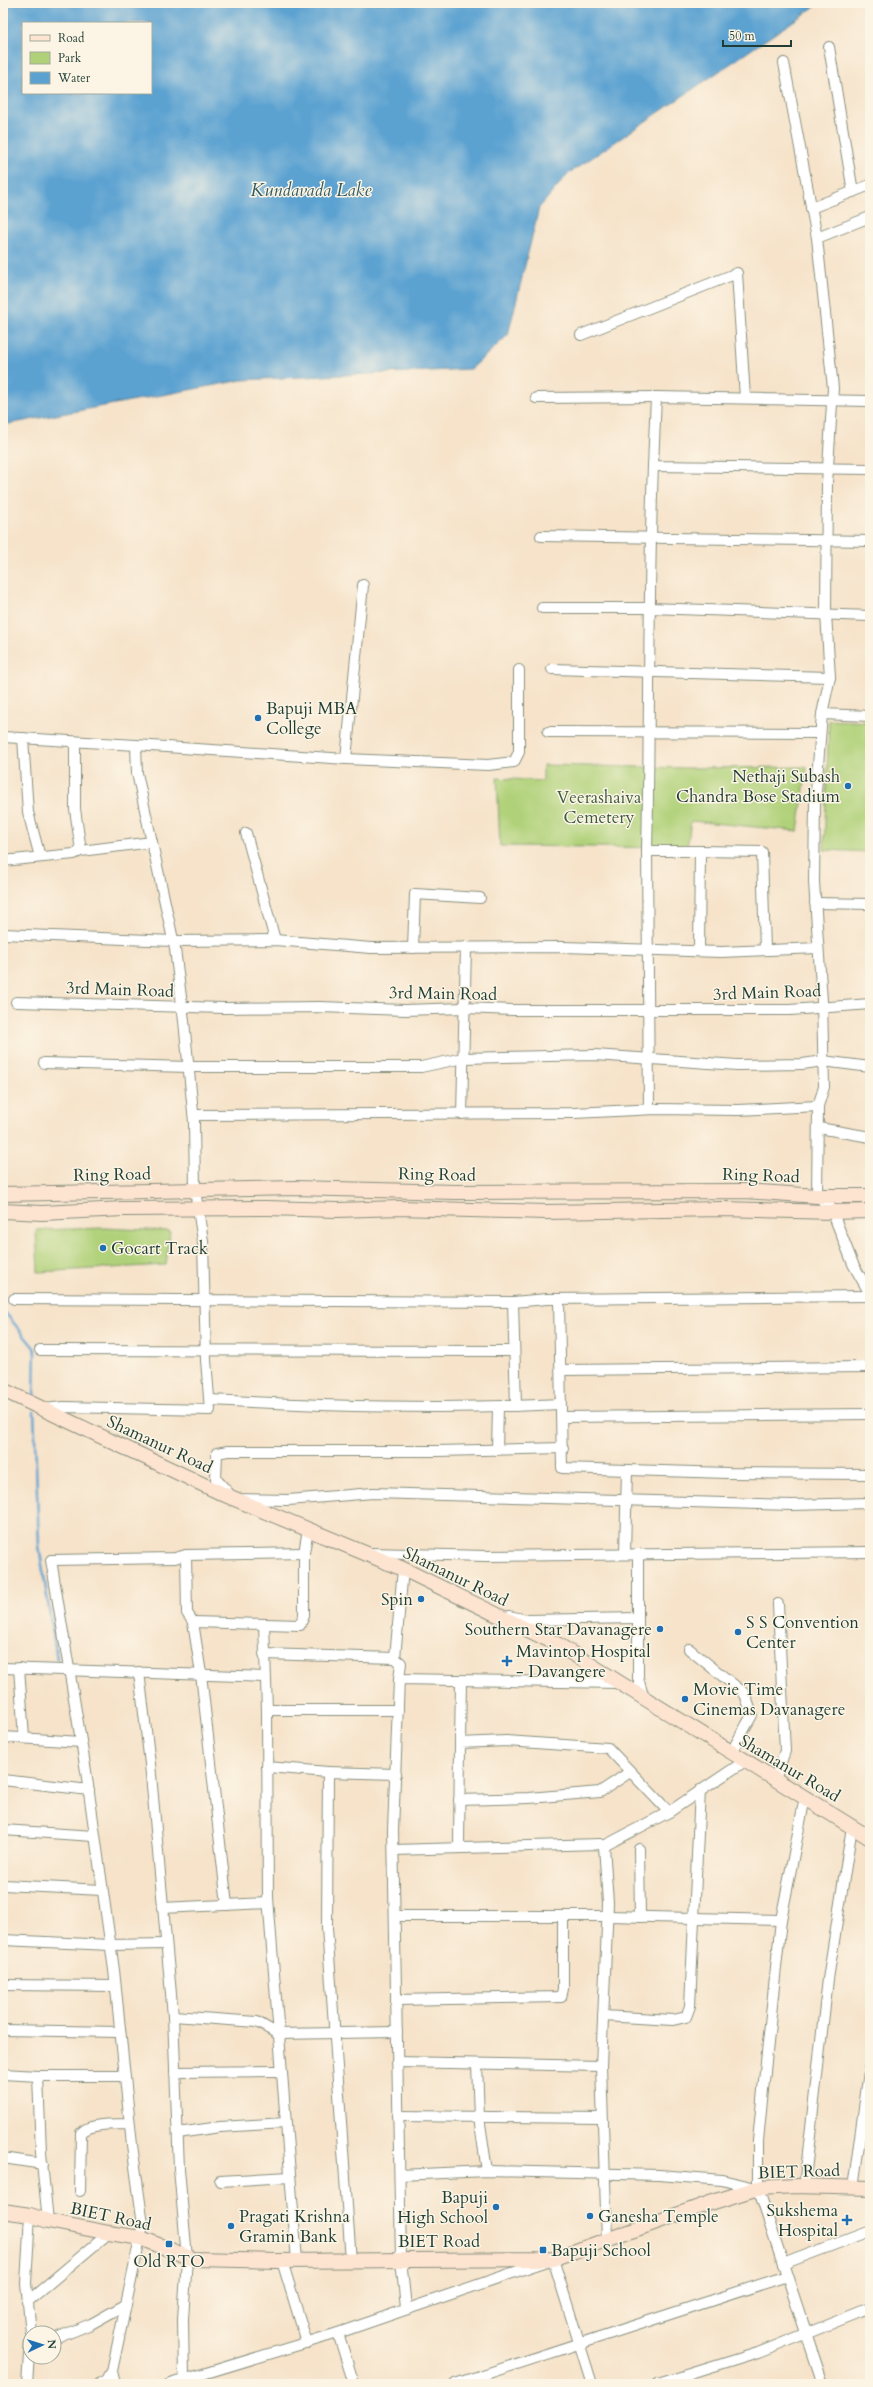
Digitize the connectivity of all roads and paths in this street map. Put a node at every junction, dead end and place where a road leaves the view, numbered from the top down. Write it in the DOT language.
graph roads {
  1 [pos="829,47"];
  2 [pos="784,63"];
  3 [pos="870,185"];
  4 [pos="853,192"];
  5 [pos="811,208"];
  6 [pos="870,217"];
  7 [pos="817,238"];
  8 [pos="581,336"];
  9 [pos="656,397"];
  10 [pos="536,398"];
  11 [pos="745,398"];
  12 [pos="832,401"];
  13 [pos="870,401"];
  14 [pos="653,466"];
  15 [pos="827,467"];
  16 [pos="870,469"];
  17 [pos="541,536"];
  18 [pos="650,538"];
  19 [pos="828,539"];
  20 [pos="870,541"];
  21 [pos="363,585"];
  22 [pos="542,608"];
  23 [pos="650,608"];
  24 [pos="826,614"];
  25 [pos="870,616"];
  26 [pos="552,669"];
  27 [pos="519,670"];
  28 [pos="650,670"];
  29 [pos="830,677"];
  30 [pos="822,714"];
  31 [pos="870,716"];
  32 [pos="548,732"];
  33 [pos="650,732"];
  34 [pos="820,733"];
  35 [pos="3,737"];
  36 [pos="23,738"];
  37 [pos="75,742"];
  38 [pos="136,746"];
  39 [pos="346,760"];
  40 [pos="246,833"];
  41 [pos="152,842"];
  42 [pos="647,850"];
  43 [pos="81,851"];
  44 [pos="700,851"];
  45 [pos="40,857"];
  46 [pos="3,861"];
  47 [pos="480,898"];
  48 [pos="815,903"];
  49 [pos="870,904"];
  50 [pos="3,934"];
  51 [pos="275,940"];
  52 [pos="174,941"];
  53 [pos="466,947"];
  54 [pos="413,948"];
  55 [pos="818,948"];
  56 [pos="648,949"];
  57 [pos="765,950"];
  58 [pos="699,951"];
  59 [pos="16,1002"];
  60 [pos="870,1004"];
  61 [pos="822,1006"];
  62 [pos="182,1007"];
  63 [pos="465,1008"];
  64 [pos="648,1009"];
  65 [pos="463,1058"];
  66 [pos="649,1058"];
  67 [pos="823,1061"];
  68 [pos="44,1064"];
  69 [pos="189,1067"];
  70 [pos="870,1067"];
  71 [pos="818,1106"];
  72 [pos="649,1110"];
  73 [pos="462,1114"];
  74 [pos="194,1115"];
  75 [pos="819,1128"];
  76 [pos="870,1137"];
  77 [pos="195,1190"];
  78 [pos="3,1194"];
  79 [pos="817,1196"];
  80 [pos="870,1196"];
  81 [pos="196,1210"];
  82 [pos="870,1211"];
  83 [pos="3,1212"];
  84 [pos="832,1212"];
  85 [pos="870,1295"];
  86 [pos="14,1299"];
  87 [pos="559,1300"];
  88 [pos="204,1301"];
  89 [pos="513,1302"];
  90 [pos="40,1350"];
  91 [pos="206,1350"];
  92 [pos="514,1352"];
  93 [pos="870,1367"];
  94 [pos="561,1370"];
  95 [pos="3,1390"];
  96 [pos="210,1400"];
  97 [pos="560,1404"];
  98 [pos="38,1406"];
  99 [pos="516,1406"];
  100 [pos="498,1407"];
  101 [pos="870,1414"];
  102 [pos="562,1417"];
  103 [pos="563,1448"];
  104 [pos="497,1450"];
  105 [pos="627,1470"];
  106 [pos="870,1474"];
  107 [pos="234,1499"];
  108 [pos="627,1499"];
  109 [pos="870,1503"];
  110 [pos="308,1529"];
  111 [pos="361,1552"];
  112 [pos="870,1552"];
  113 [pos="304,1553"];
  114 [pos="625,1554"];
  115 [pos="638,1554"];
  116 [pos="186,1555"];
  117 [pos="402,1569"];
  118 [pos="778,1604"];
  119 [pos="490,1613"];
  120 [pos="638,1618"];
  121 [pos="193,1622"];
  122 [pos="264,1624"];
  123 [pos="689,1649"];
  124 [pos="264,1654"];
  125 [pos="395,1658"];
  126 [pos="3,1668"];
  127 [pos="19,1668"];
  128 [pos="69,1670"];
  129 [pos="139,1672"];
  130 [pos="201,1674"];
  131 [pos="265,1677"];
  132 [pos="399,1679"];
  133 [pos="461,1681"];
  134 [pos="618,1683"];
  135 [pos="644,1699"];
  136 [pos="267,1710"];
  137 [pos="398,1710"];
  138 [pos="3,1737"];
  139 [pos="24,1738"];
  140 [pos="81,1742"];
  141 [pos="460,1743"];
  142 [pos="731,1753"];
  143 [pos="745,1761"];
  144 [pos="267,1768"];
  145 [pos="328,1772"];
  146 [pos="630,1772"];
  147 [pos="396,1774"];
  148 [pos="775,1779"];
  149 [pos="3,1780"];
  150 [pos="88,1790"];
  151 [pos="700,1790"];
  152 [pos="806,1797"];
  153 [pos="460,1800"];
  154 [pos="669,1812"];
  155 [pos="852,1827"];
  156 [pos="3,1830"];
  157 [pos="94,1836"];
  158 [pos="870,1838"];
  159 [pos="604,1846"];
  160 [pos="459,1848"];
  161 [pos="638,1849"];
  162 [pos="394,1850"];
  163 [pos="3,1886"];
  164 [pos="102,1890"];
  165 [pos="268,1902"];
  166 [pos="227,1904"];
  167 [pos="162,1908"];
  168 [pos="395,1916"];
  169 [pos="563,1916"];
  170 [pos="608,1916"];
  171 [pos="640,1917"];
  172 [pos="695,1918"];
  173 [pos="781,1920"];
  174 [pos="3,1940"];
  175 [pos="166,1944"];
  176 [pos="110,1945"];
  177 [pos="3,1985"];
  178 [pos="115,1986"];
  179 [pos="396,2000"];
  180 [pos="173,2016"];
  181 [pos="603,2016"];
  182 [pos="3,2030"];
  183 [pos="119,2032"];
  184 [pos="397,2032"];
  185 [pos="278,2034"];
  186 [pos="335,2034"];
  187 [pos="397,2062"];
  188 [pos="477,2064"];
  189 [pos="870,2064"];
  190 [pos="601,2066"];
  191 [pos="280,2071"];
  192 [pos="175,2072"];
  193 [pos="3,2074"];
  194 [pos="38,2076"];
  195 [pos="124,2076"];
  196 [pos="398,2116"];
  197 [pos="479,2117"];
  198 [pos="602,2118"];
  199 [pos="285,2123"];
  200 [pos="130,2124"];
  201 [pos="178,2133"];
  202 [pos="3,2158"];
  203 [pos="43,2164"];
  204 [pos="487,2171"];
  205 [pos="400,2175"];
  206 [pos="604,2175"];
  207 [pos="290,2177"];
  208 [pos="220,2181"];
  209 [pos="758,2188"];
  210 [pos="804,2188"];
  211 [pos="853,2188"];
  212 [pos="870,2188"];
  213 [pos="80,2191"];
  214 [pos="3,2211"];
  215 [pos="30,2215"];
  216 [pos="48,2221"];
  217 [pos="870,2231"];
  218 [pos="109,2233"];
  219 [pos="141,2238"];
  220 [pos="607,2239"];
  221 [pos="187,2258"];
  222 [pos="401,2259"];
  223 [pos="553,2259"];
  224 [pos="282,2261"];
  225 [pos="297,2261"];
  226 [pos="351,2261"];
  227 [pos="783,2264"];
  228 [pos="787,2276"];
  229 [pos="27,2302"];
  230 [pos="125,2306"];
  231 [pos="406,2308"];
  232 [pos="870,2308"];
  233 [pos="30,2325"];
  234 [pos="806,2332"];
  235 [pos="338,2333"];
  236 [pos="62,2336"];
  237 [pos="308,2343"];
  238 [pos="580,2343"];
  239 [pos="28,2365"];
  240 [pos="112,2371"];
  241 [pos="184,2380"];
  242 [pos="27,2384"];
  243 [pos="98,2384"];
  244 [pos="115,2384"];
  245 [pos="170,2384"];
  246 [pos="354,2384"];
  247 [pos="455,2384"];
  248 [pos="592,2384"];
  249 [pos="658,2384"];
  250 [pos="823,2384"];
  1 -- 4 [label="street"];
  2 -- 5 [label="street"];
  3 -- 4 [label="street"];
  4 -- 5 [label="street"];
  5 -- 7 [label="street"];
  6 -- 7 [label="street"];
  7 -- 12 [label="street"];
  8 -- 11 [label="street"];
  9 -- 10 [label="street"];
  9 -- 11 [label="street"];
  9 -- 14 [label="street"];
  11 -- 12 [label="street"];
  12 -- 13 [label="street"];
  12 -- 15 [label="street"];
  14 -- 15 [label="street"];
  14 -- 18 [label="street"];
  15 -- 16 [label="street"];
  15 -- 19 [label="street"];
  17 -- 18 [label="street"];
  18 -- 19 [label="street"];
  18 -- 23 [label="street"];
  19 -- 20 [label="street"];
  19 -- 24 [label="street"];
  21 -- 39 [label="street"];
  22 -- 23 [label="street"];
  23 -- 24 [label="street"];
  23 -- 28 [label="street"];
  24 -- 25 [label="street"];
  24 -- 29 [label="street"];
  26 -- 28 [label="street"];
  27 -- 39 [label="street"];
  28 -- 29 [label="street"];
  28 -- 33 [label="street"];
  29 -- 30 [label="street"];
  30 -- 31 [label="street"];
  30 -- 34 [label="street"];
  32 -- 33 [label="street"];
  33 -- 34 [label="street"];
  33 -- 42 [label="street"];
  34 -- 48 [label="street"];
  35 -- 36 [label="street"];
  36 -- 37 [label="street"];
  36 -- 45 [label="street"];
  37 -- 38 [label="street"];
  37 -- 43 [label="street"];
  38 -- 39 [label="street"];
  38 -- 41 [label="street"];
  40 -- 51 [label="street"];
  41 -- 43 [label="street"];
  41 -- 52 [label="street"];
  42 -- 44 [label="street"];
  42 -- 56 [label="street"];
  43 -- 45 [label="street"];
  44 -- 57 [label="street"];
  44 -- 58 [label="street"];
  45 -- 46 [label="street"];
  47 -- 54 [label="street"];
  48 -- 49 [label="street"];
  48 -- 55 [label="street"];
  50 -- 52 [label="street"];
  51 -- 52 [label="street"];
  51 -- 54 [label="street"];
  52 -- 62 [label="street"];
  53 -- 54 [label="street"];
  53 -- 56 [label="street"];
  53 -- 63 [label="street"];
  55 -- 57 [label="street"];
  55 -- 61 [label="street"];
  56 -- 58 [label="street"];
  56 -- 64 [label="street"];
  57 -- 58 [label="street"];
  59 -- 62 [label="street, 3rd Main Road"];
  60 -- 61 [label="street, 3rd Main Road"];
  61 -- 64 [label="street, 3rd Main Road"];
  61 -- 67 [label="street"];
  62 -- 63 [label="street, 3rd Main Road"];
  62 -- 69 [label="street"];
  63 -- 64 [label="street, 3rd Main Road"];
  63 -- 65 [label="street"];
  64 -- 66 [label="street"];
  65 -- 66 [label="street"];
  65 -- 69 [label="street"];
  65 -- 73 [label="street"];
  66 -- 67 [label="street"];
  66 -- 72 [label="street"];
  67 -- 70 [label="street"];
  67 -- 71 [label="street"];
  68 -- 69 [label="street"];
  69 -- 74 [label="street"];
  71 -- 72 [label="street"];
  71 -- 75 [label="street"];
  72 -- 73 [label="street"];
  73 -- 74 [label="street"];
  74 -- 77 [label="street"];
  75 -- 76 [label="street"];
  75 -- 79 [label="street"];
  77 -- 78 [label="main road, Ring Road"];
  77 -- 79 [label="main road, Ring Road"];
  77 -- 81 [label="street"];
  79 -- 80 [label="main road, Ring Road"];
  79 -- 84 [label="street"];
  81 -- 83 [label="main road, Ring Road"];
  81 -- 84 [label="main road, Ring Road"];
  81 -- 88 [label="street"];
  82 -- 84 [label="main road, Ring Road"];
  84 -- 85 [label="street"];
  85 -- 87 [label="street"];
  86 -- 88 [label="street"];
  87 -- 89 [label="street"];
  87 -- 94 [label="street"];
  88 -- 89 [label="street"];
  88 -- 91 [label="street"];
  89 -- 92 [label="street"];
  90 -- 91 [label="street"];
  91 -- 92 [label="street"];
  91 -- 96 [label="street"];
  92 -- 99 [label="street"];
  93 -- 94 [label="street"];
  94 -- 97 [label="street"];
  95 -- 98 [label="main road, Shamanur Road"];
  96 -- 98 [label="street"];
  96 -- 100 [label="street"];
  97 -- 99 [label="street"];
  97 -- 102 [label="street"];
  98 -- 107 [label="main road, Shamanur Road"];
  99 -- 100 [label="street"];
  100 -- 104 [label="street"];
  101 -- 102 [label="street"];
  102 -- 103 [label="street"];
  103 -- 104 [label="street"];
  103 -- 105 [label="street"];
  104 -- 107 [label="street"];
  105 -- 106 [label="street"];
  105 -- 108 [label="street"];
  107 -- 108 [label="street"];
  107 -- 110 [label="main road, Shamanur Road"];
  108 -- 109 [label="street"];
  108 -- 114 [label="street"];
  110 -- 111 [label="main road, Shamanur Road"];
  110 -- 113 [label="street"];
  111 -- 114 [label="street"];
  111 -- 117 [label="main road, Shamanur Road"];
  112 -- 115 [label="street"];
  113 -- 116 [label="street"];
  113 -- 122 [label="street"];
  114 -- 115 [label="street"];
  115 -- 120 [label="street"];
  116 -- 121 [label="street"];
  116 -- 128 [label="street"];
  117 -- 119 [label="main road, Shamanur Road"];
  117 -- 125 [label="street"];
  118 -- 148 [label="street"];
  119 -- 120 [label="street"];
  119 -- 134 [label="main road, Shamanur Road"];
  120 -- 135 [label="street"];
  121 -- 122 [label="street"];
  121 -- 130 [label="street"];
  122 -- 124 [label="street"];
  123 -- 142 [label="street"];
  124 -- 125 [label="street"];
  124 -- 131 [label="street"];
  125 -- 132 [label="street"];
  126 -- 127 [label="street"];
  127 -- 128 [label="street"];
  127 -- 139 [label="street"];
  128 -- 129 [label="street"];
  128 -- 140 [label="street"];
  129 -- 130 [label="street"];
  129 -- 167 [label="street"];
  130 -- 131 [label="street"];
  130 -- 166 [label="street"];
  131 -- 136 [label="street"];
  132 -- 133 [label="street"];
  132 -- 137 [label="street"];
  133 -- 134 [label="street"];
  133 -- 141 [label="street"];
  134 -- 135 [label="main road, Shamanur Road"];
  135 -- 142 [label="main road, Shamanur Road"];
  136 -- 137 [label="street"];
  136 -- 144 [label="street"];
  137 -- 147 [label="street"];
  138 -- 139 [label="street"];
  139 -- 140 [label="street"];
  140 -- 150 [label="street"];
  141 -- 146 [label="street"];
  141 -- 153 [label="street"];
  142 -- 143 [label="main road, Shamanur Road"];
  143 -- 148 [label="main road, Shamanur Road"];
  143 -- 151 [label="street"];
  144 -- 145 [label="street"];
  144 -- 165 [label="street"];
  145 -- 147 [label="street"];
  145 -- 186 [label="street"];
  146 -- 153 [label="street"];
  146 -- 154 [label="street"];
  147 -- 162 [label="street"];
  148 -- 152 [label="main road, Shamanur Road"];
  149 -- 150 [label="street"];
  150 -- 157 [label="street"];
  151 -- 154 [label="street"];
  151 -- 172 [label="street"];
  152 -- 155 [label="main road, Shamanur Road"];
  152 -- 173 [label="street"];
  153 -- 160 [label="street"];
  154 -- 159 [label="street"];
  155 -- 158 [label="main road, Shamanur Road"];
  155 -- 210 [label="street"];
  156 -- 157 [label="street"];
  157 -- 164 [label="street"];
  159 -- 160 [label="street"];
  159 -- 170 [label="street"];
  160 -- 162 [label="street"];
  161 -- 171 [label="street"];
  162 -- 168 [label="street"];
  163 -- 164 [label="street"];
  164 -- 176 [label="street"];
  165 -- 166 [label="street"];
  165 -- 185 [label="street"];
  166 -- 167 [label="street"];
  167 -- 175 [label="street"];
  168 -- 169 [label="street"];
  168 -- 179 [label="street"];
  169 -- 170 [label="street"];
  169 -- 179 [label="street"];
  170 -- 171 [label="street"];
  170 -- 181 [label="street"];
  171 -- 172 [label="street"];
  172 -- 173 [label="street"];
  172 -- 181 [label="street"];
  173 -- 209 [label="street"];
  174 -- 176 [label="street"];
  175 -- 176 [label="street"];
  175 -- 180 [label="street"];
  176 -- 178 [label="street"];
  177 -- 178 [label="street"];
  178 -- 183 [label="street"];
  179 -- 184 [label="street"];
  180 -- 185 [label="street"];
  180 -- 192 [label="street"];
  181 -- 190 [label="street"];
  182 -- 183 [label="street"];
  183 -- 195 [label="street"];
  184 -- 186 [label="street"];
  184 -- 187 [label="street"];
  185 -- 186 [label="street"];
  185 -- 191 [label="street"];
  186 -- 226 [label="street"];
  187 -- 188 [label="street"];
  187 -- 196 [label="street"];
  188 -- 190 [label="street"];
  188 -- 197 [label="street"];
  189 -- 211 [label="street"];
  190 -- 198 [label="street"];
  191 -- 192 [label="street"];
  191 -- 199 [label="street"];
  192 -- 201 [label="street"];
  193 -- 194 [label="street"];
  194 -- 195 [label="street"];
  194 -- 203 [label="street"];
  195 -- 200 [label="street"];
  196 -- 197 [label="street"];
  196 -- 205 [label="street"];
  197 -- 198 [label="street"];
  197 -- 204 [label="street"];
  198 -- 206 [label="street"];
  199 -- 201 [label="street"];
  199 -- 207 [label="street"];
  200 -- 213 [label="street"];
  200 -- 219 [label="street"];
  201 -- 221 [label="street"];
  202 -- 203 [label="street"];
  203 -- 216 [label="street"];
  204 -- 205 [label="street"];
  204 -- 206 [label="street"];
  205 -- 222 [label="street"];
  206 -- 209 [label="street"];
  206 -- 220 [label="street"];
  207 -- 208 [label="street"];
  207 -- 225 [label="street"];
  209 -- 210 [label="main road, BIET Road"];
  209 -- 220 [label="main road, BIET Road"];
  209 -- 227 [label="street"];
  210 -- 211 [label="main road, BIET Road"];
  211 -- 212 [label="main road, BIET Road"];
  214 -- 215 [label="main road, BIET Road"];
  215 -- 216 [label="main road, BIET Road"];
  215 -- 229 [label="street"];
  216 -- 218 [label="main road, BIET Road"];
  217 -- 227 [label="street"];
  218 -- 219 [label="main road, BIET Road"];
  218 -- 229 [label="street"];
  219 -- 221 [label="main road, BIET Road"];
  219 -- 230 [label="street"];
  220 -- 223 [label="main road, BIET Road"];
  221 -- 224 [label="main road, BIET Road"];
  221 -- 241 [label="street"];
  222 -- 223 [label="main road, BIET Road"];
  222 -- 226 [label="main road, BIET Road"];
  222 -- 231 [label="street"];
  223 -- 231 [label="street"];
  223 -- 238 [label="street"];
  224 -- 225 [label="main road, BIET Road"];
  224 -- 237 [label="street"];
  225 -- 226 [label="main road, BIET Road"];
  227 -- 228 [label="street"];
  228 -- 234 [label="street"];
  228 -- 238 [label="street"];
  229 -- 233 [label="street"];
  230 -- 236 [label="street"];
  230 -- 240 [label="street"];
  231 -- 235 [label="street"];
  232 -- 234 [label="street"];
  234 -- 249 [label="street"];
  234 -- 250 [label="street"];
  235 -- 237 [label="street"];
  235 -- 246 [label="street"];
  237 -- 241 [label="street"];
  238 -- 247 [label="street"];
  238 -- 248 [label="street"];
  239 -- 242 [label="street"];
  240 -- 243 [label="street"];
  240 -- 244 [label="street"];
  241 -- 245 [label="street"];
}
